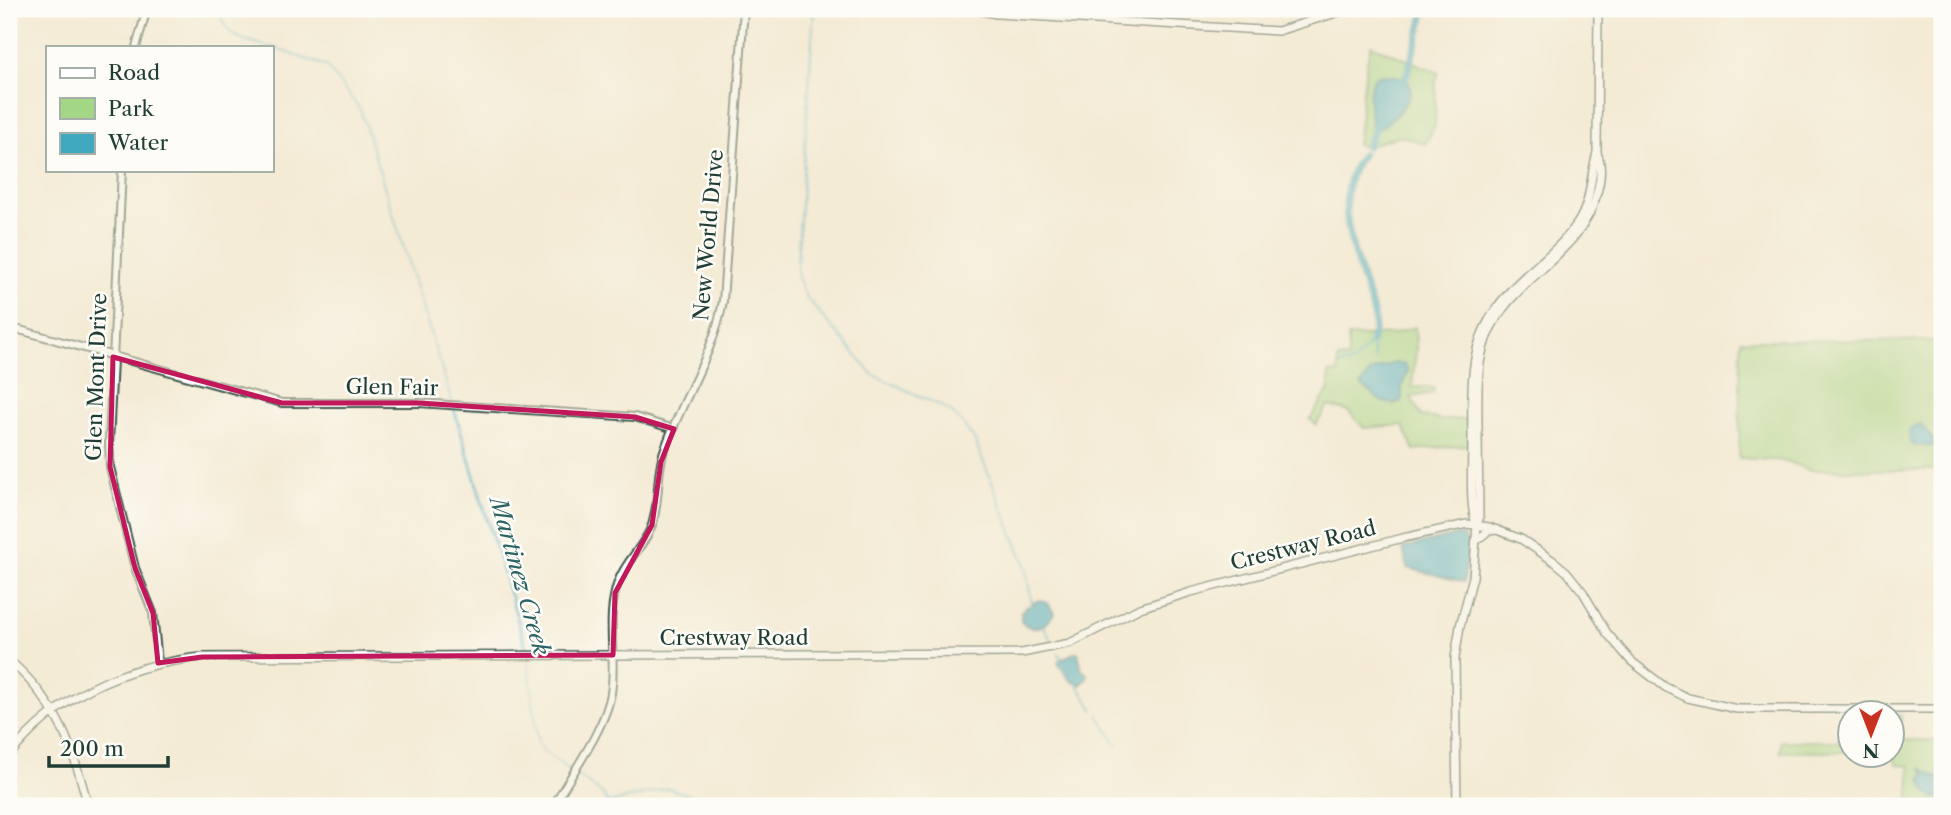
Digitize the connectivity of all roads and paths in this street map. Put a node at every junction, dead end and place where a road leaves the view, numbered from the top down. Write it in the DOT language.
graph roads {
  1 [pos="147,9"];
  2 [pos="744,9"];
  3 [pos="970,9"];
  4 [pos="1349,9"];
  5 [pos="1598,9"];
  6 [pos="136,46"];
  7 [pos="122,172"];
  8 [pos="9,327"];
  9 [pos="113,356"];
  10 [pos="674,429"];
  11 [pos="1476,508"];
  12 [pos="1455,525"];
  13 [pos="1477,525"];
  14 [pos="1497,529"];
  15 [pos="1476,541"];
  16 [pos="613,655"];
  17 [pos="9,660"];
  18 [pos="158,663"];
  19 [pos="1942,709"];
  20 [pos="54,712"];
  21 [pos="9,756"];
  22 [pos="88,806"];
  23 [pos="553,806"];
  24 [pos="1457,806"];
  1 -- 6 [label="street"];
  2 -- 10 [label="street, New World Drive"];
  3 -- 4 [label="main road"];
  5 -- 11 [label="main road"];
  7 -- 9 [label="street, Glen Mont Drive"];
  8 -- 9 [label="street, Glen Fair"];
  9 -- 10 [label="street, Glen Fair"];
  9 -- 18 [label="street, Glen Mont Drive"];
  10 -- 16 [label="street, New World Drive"];
  11 -- 12 [label="main road"];
  11 -- 13 [label="main road"];
  11 -- 14 [label="main road"];
  12 -- 13 [label="main road, Crestway Road"];
  12 -- 15 [label="main road"];
  12 -- 16 [label="main road, Crestway Road"];
  13 -- 14 [label="main road, Crestway Road"];
  13 -- 15 [label="main road"];
  14 -- 15 [label="main road"];
  14 -- 19 [label="main road"];
  15 -- 24 [label="main road"];
  16 -- 18 [label="main road, Crestway Road"];
  16 -- 23 [label="street, New World Drive"];
  17 -- 20 [label="main road"];
  18 -- 20 [label="main road, Crestway Road"];
  20 -- 21 [label="main road, Crestway Road"];
  20 -- 22 [label="main road"];
}
